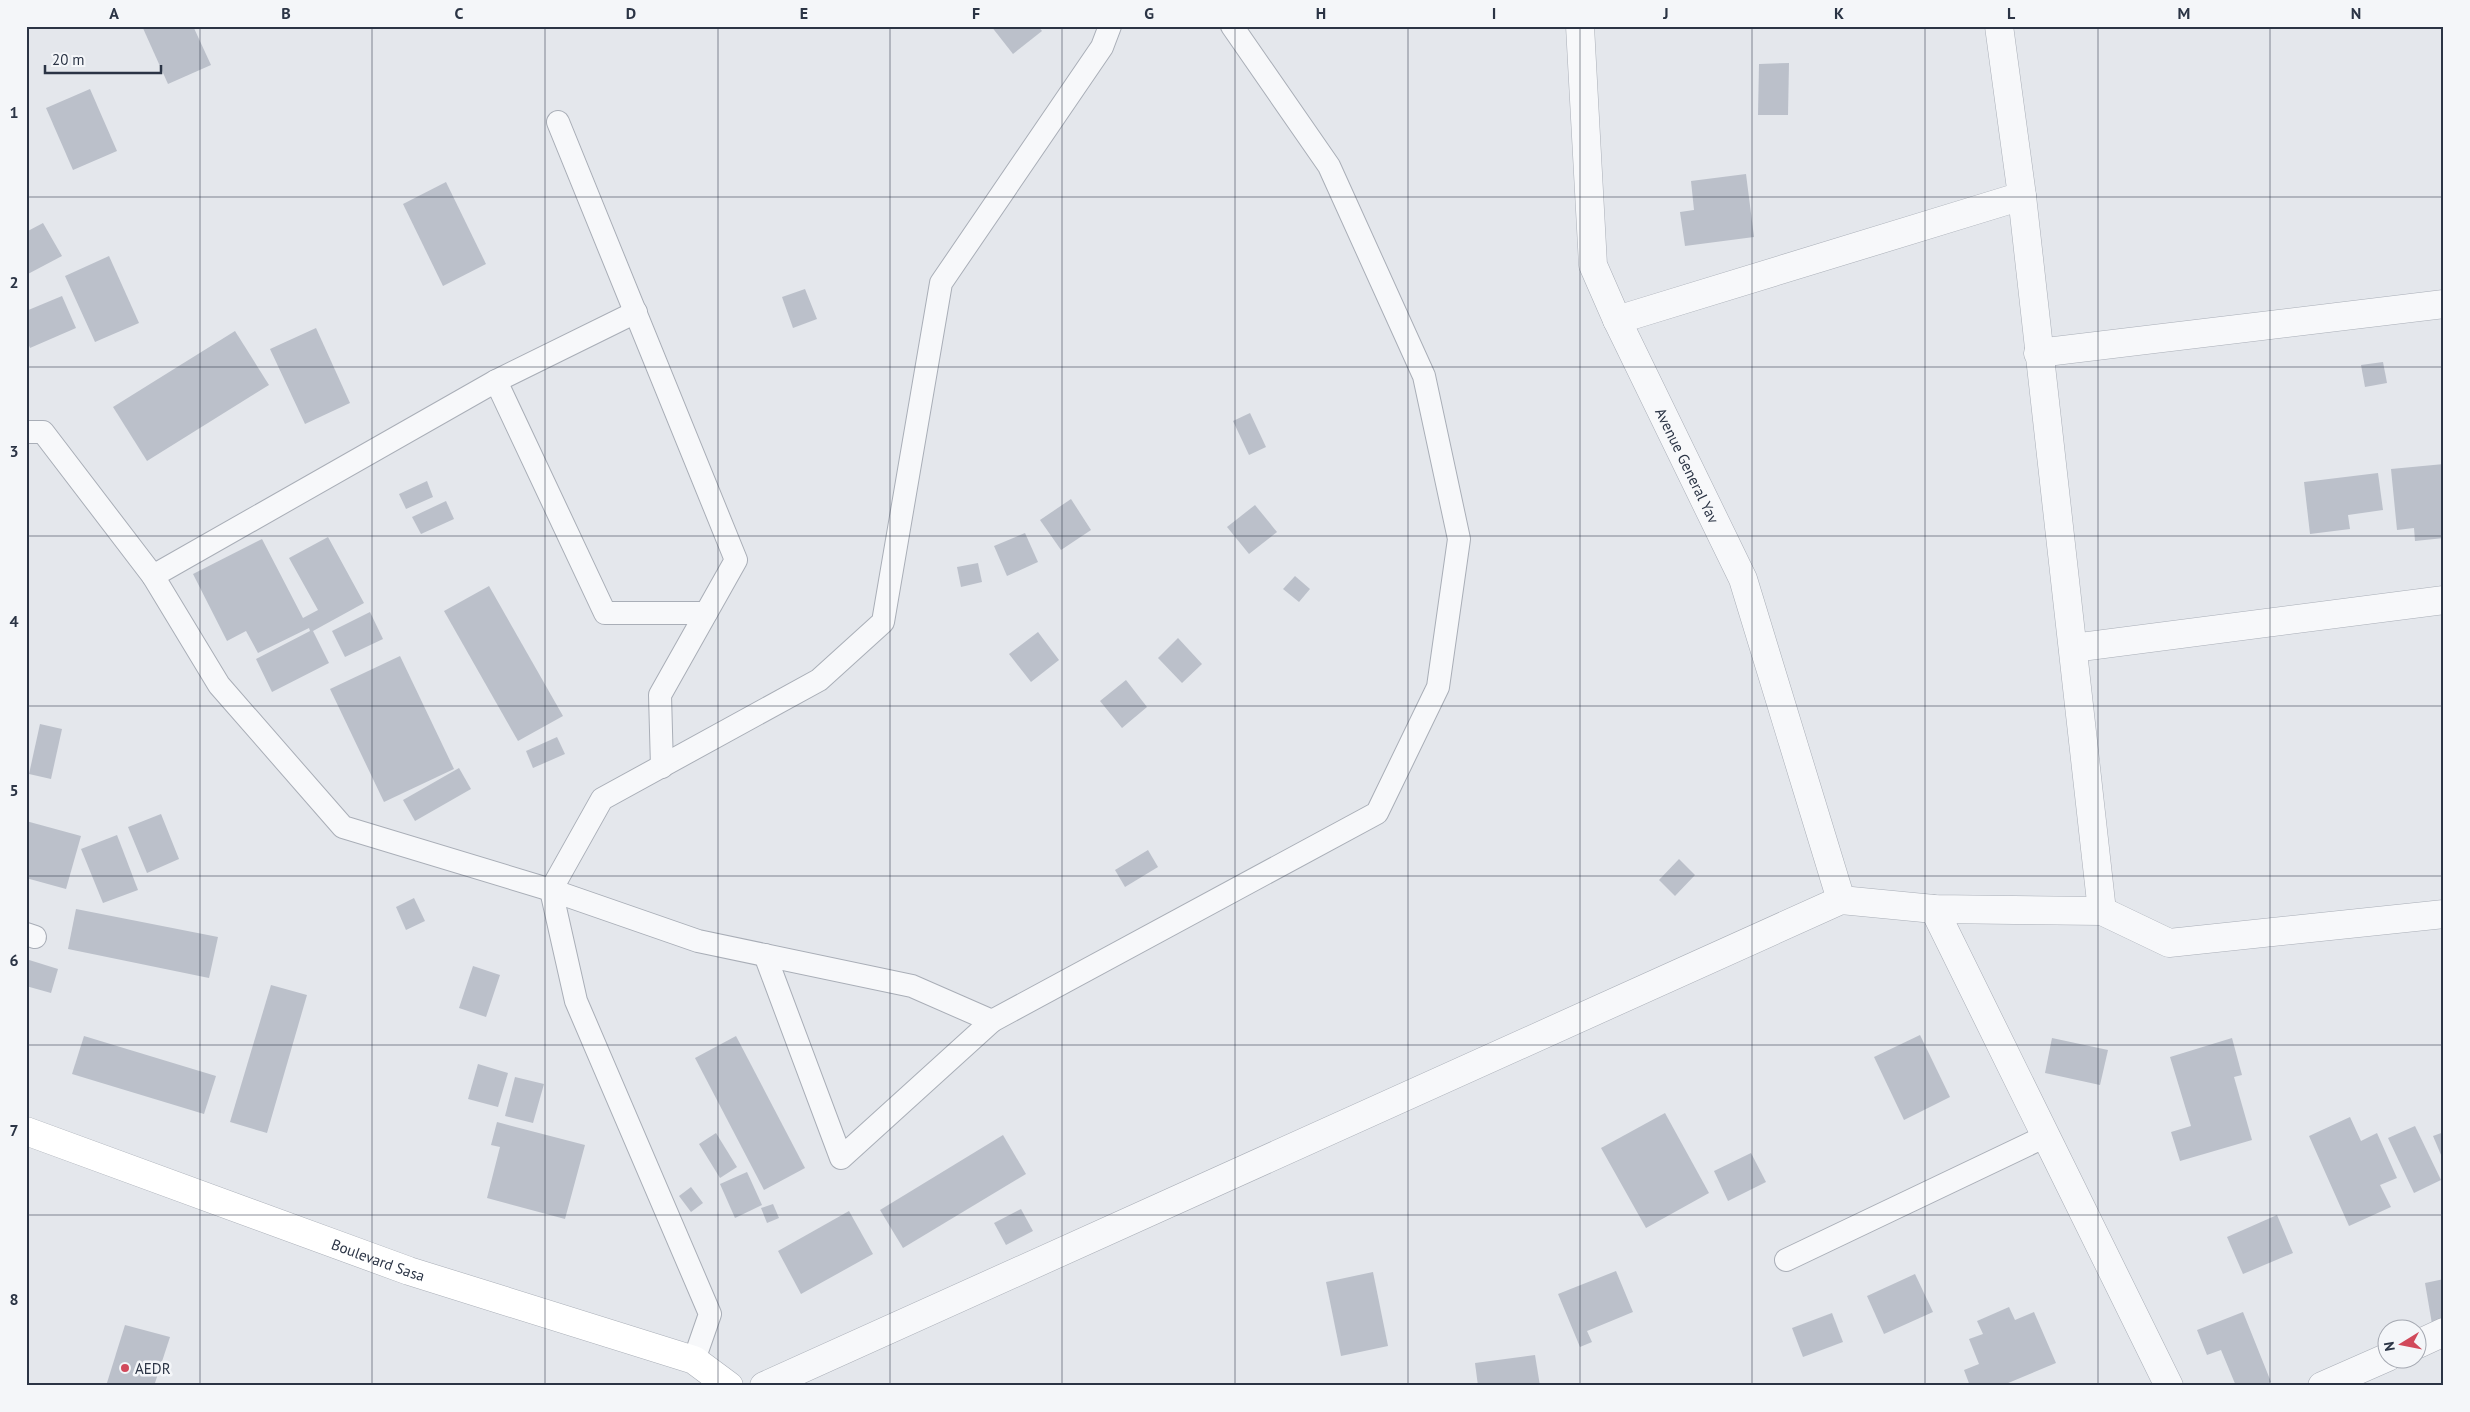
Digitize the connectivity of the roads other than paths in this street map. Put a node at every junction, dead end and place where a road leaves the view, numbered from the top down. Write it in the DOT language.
graph roads {
  1 [pos="1110,26"];
  2 [pos="1232,26"];
  3 [pos="1580,26"];
  4 [pos="1999,26"];
  5 [pos="558,122"];
  6 [pos="2022,196"];
  7 [pos="2444,304"];
  8 [pos="636,312"];
  9 [pos="1617,320"];
  10 [pos="2038,354"];
  11 [pos="496,380"];
  12 [pos="26,432"];
  13 [pos="153,576"];
  14 [pos="2444,600"];
  15 [pos="706,613"];
  16 [pos="2073,648"];
  17 [pos="662,767"];
  18 [pos="551,890"];
  19 [pos="1841,900"];
  20 [pos="1934,908"];
  21 [pos="2102,911"];
  22 [pos="2444,914"];
  23 [pos="765,955"];
  24 [pos="992,1021"];
  25 [pos="26,1131"];
  26 [pos="2046,1136"];
  27 [pos="1786,1260"];
  28 [pos="2444,1332"];
  29 [pos="2428,1339"];
  30 [pos="694,1360"];
  31 [pos="2378,1361"];
  32 [pos="728,1386"];
  33 [pos="764,1386"];
  34 [pos="2169,1386"];
  35 [pos="2322,1386"];
  1 -- 17 [label="lane"];
  2 -- 24 [label="lane"];
  3 -- 9 [label="street, Avenue General Yav"];
  4 -- 6 [label="street"];
  5 -- 8 [label="lane"];
  6 -- 9 [label="street"];
  6 -- 10 [label="street"];
  7 -- 10 [label="street"];
  8 -- 11 [label="lane"];
  8 -- 15 [label="lane"];
  9 -- 19 [label="street, Avenue General Yav"];
  10 -- 16 [label="street"];
  11 -- 13 [label="lane"];
  11 -- 15 [label="lane"];
  12 -- 13 [label="lane"];
  13 -- 18 [label="lane"];
  14 -- 16 [label="street"];
  15 -- 17 [label="lane"];
  16 -- 21 [label="street"];
  17 -- 18 [label="lane"];
  18 -- 23 [label="lane"];
  18 -- 30 [label="lane"];
  19 -- 20 [label="street"];
  19 -- 33 [label="street"];
  20 -- 21 [label="street"];
  20 -- 26 [label="street"];
  21 -- 22 [label="street"];
  23 -- 24 [label="lane"];
  23 -- 24 [label="lane"];
  25 -- 30 [label="street, Boulevard Sasa"];
  26 -- 27 [label="lane"];
  26 -- 34 [label="street"];
  28 -- 29 [label="street"];
  30 -- 32 [label="street, Boulevard Sasa"];
  31 -- 35 [label="street"];
}
